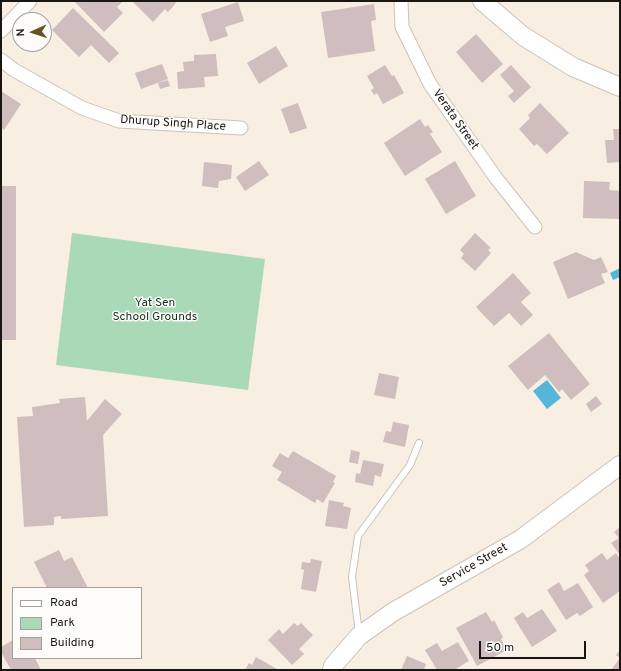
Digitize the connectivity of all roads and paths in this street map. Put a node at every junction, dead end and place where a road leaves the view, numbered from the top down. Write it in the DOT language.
graph roads {
  1 [pos="30,1"];
  2 [pos="401,1"];
  3 [pos="482,1"];
  4 [pos="1,31"];
  5 [pos="1,60"];
  6 [pos="620,87"];
  7 [pos="241,128"];
  8 [pos="535,227"];
  9 [pos="419,443"];
  10 [pos="620,465"];
  11 [pos="359,636"];
  12 [pos="332,670"];
  1 -- 4 [label="street"];
  2 -- 8 [label="street, Verata Street"];
  3 -- 6 [label="main road"];
  5 -- 7 [label="street, Dhurup Singh Place"];
  9 -- 11 [label="lane"];
  10 -- 11 [label="main road, Service Street"];
  11 -- 12 [label="main road, Service Street"];
}
